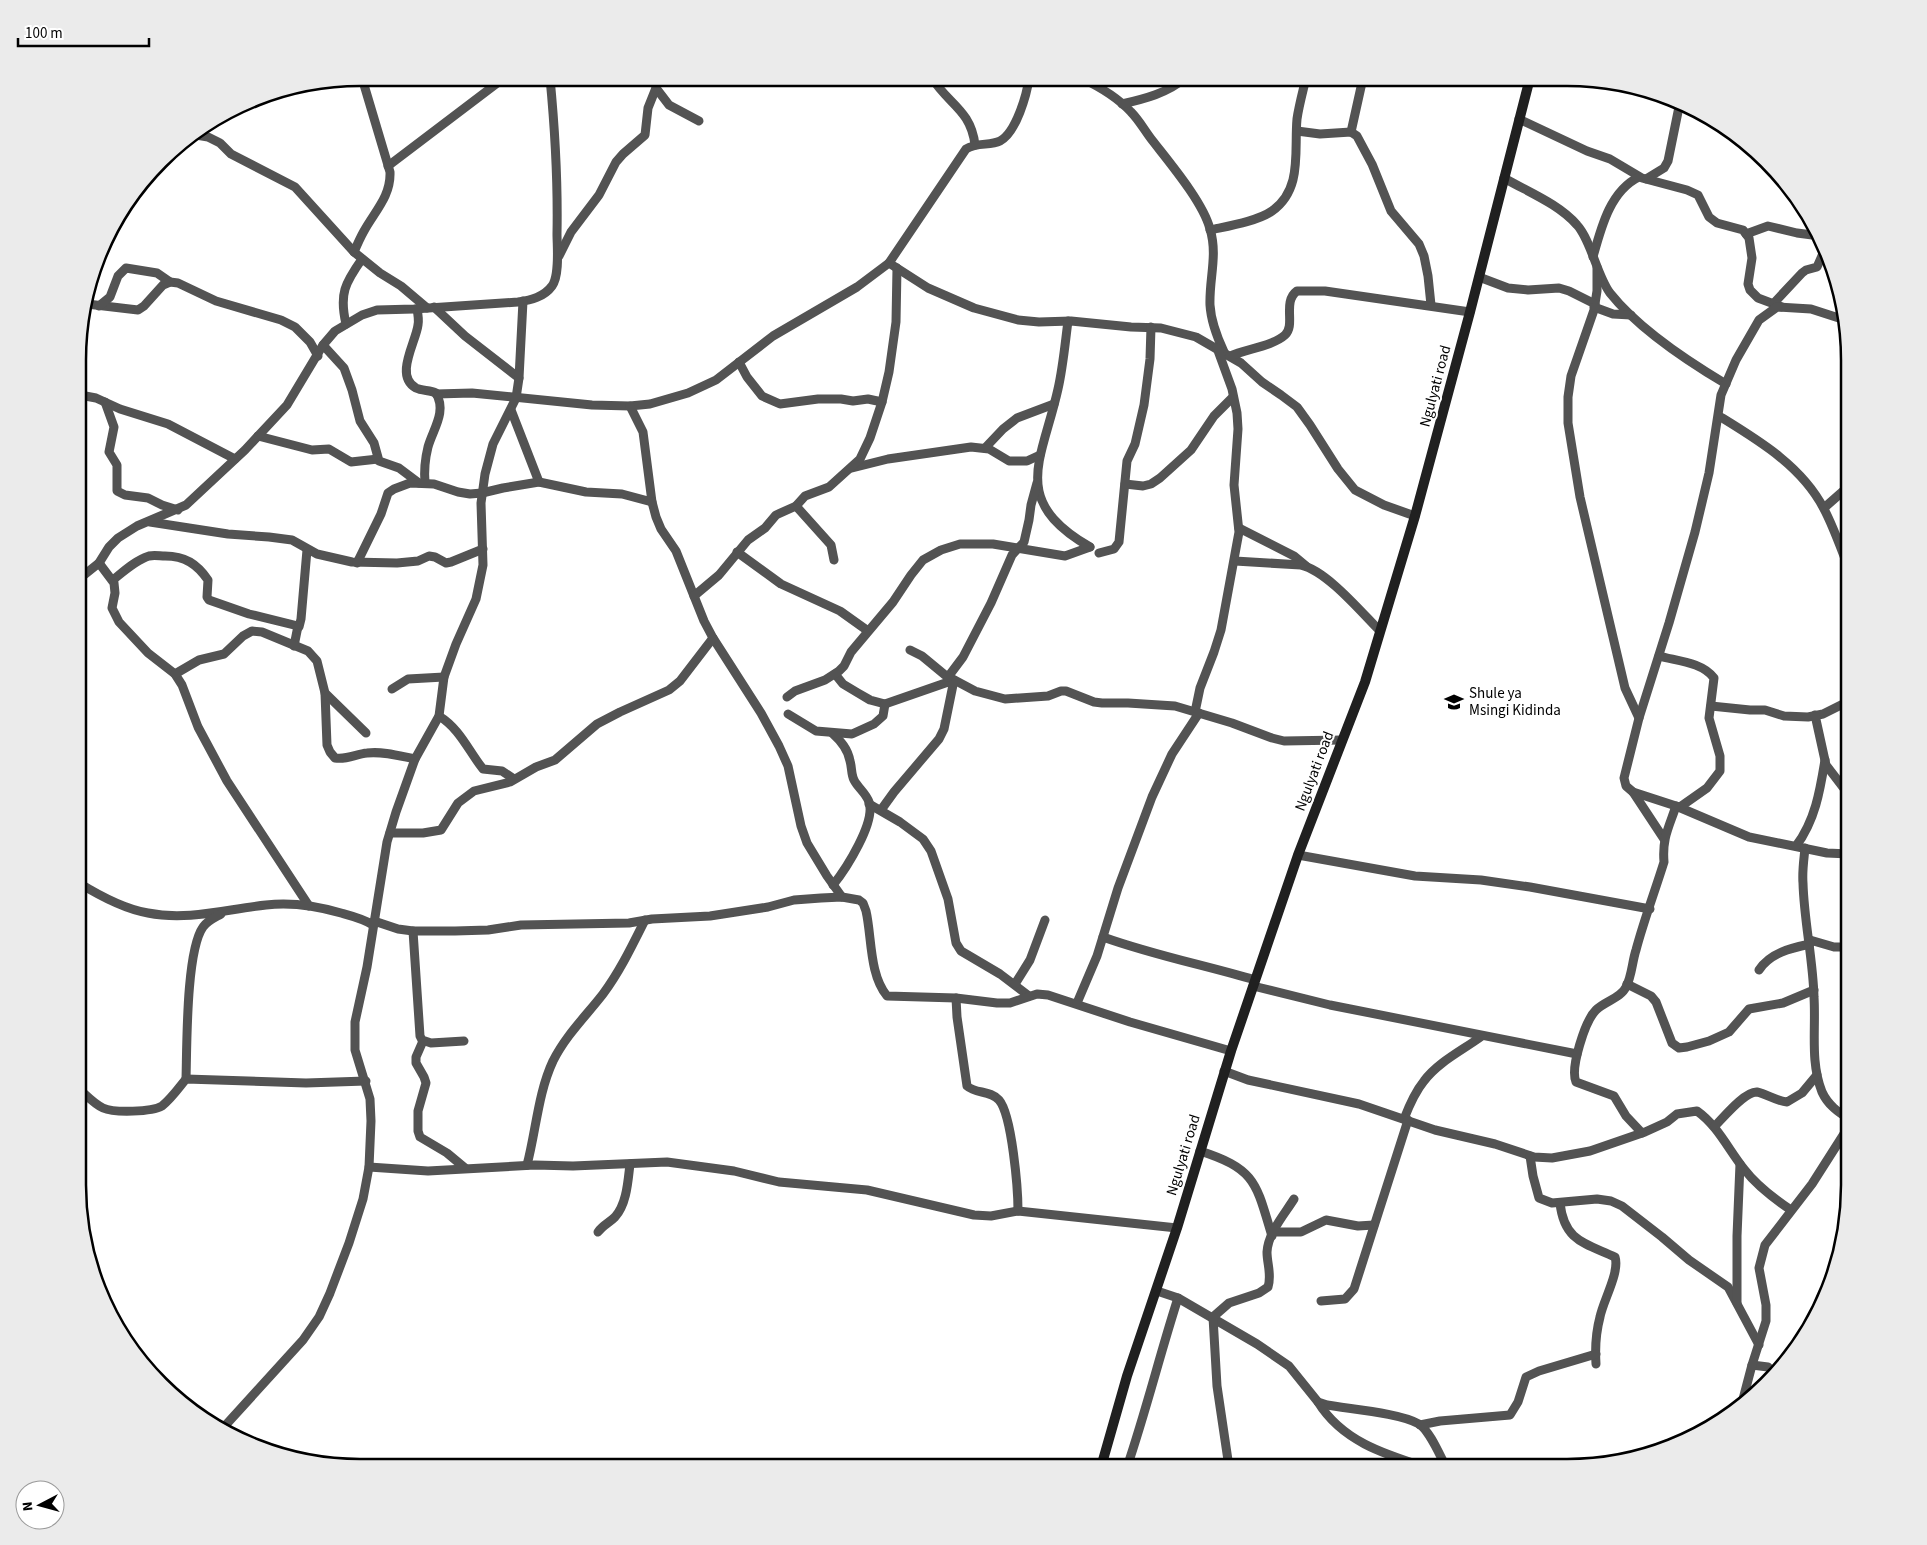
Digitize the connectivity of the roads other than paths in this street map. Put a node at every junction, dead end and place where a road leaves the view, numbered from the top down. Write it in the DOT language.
graph roads {
  1 [pos="364,86"];
  2 [pos="493,86"];
  3 [pos="551,86"];
  4 [pos="939,86"];
  5 [pos="1027,86"];
  6 [pos="1096,86"];
  7 [pos="1174,86"];
  8 [pos="1304,86"];
  9 [pos="1361,86"];
  10 [pos="1528,86"];
  11 [pos="656,88"];
  12 [pos="1122,104"];
  13 [pos="1678,110"];
  14 [pos="1519,119"];
  15 [pos="698,120"];
  16 [pos="1297,131"];
  17 [pos="1351,132"];
  18 [pos="203,136"];
  19 [pos="975,145"];
  20 [pos="388,166"];
  21 [pos="1504,178"];
  22 [pos="1643,178"];
  23 [pos="1210,230"];
  24 [pos="1746,234"];
  25 [pos="1810,235"];
  26 [pos="354,252"];
  27 [pos="1593,257"];
  28 [pos="1821,258"];
  29 [pos="362,259"];
  30 [pos="557,259"];
  31 [pos="893,266"];
  32 [pos="1597,266"];
  33 [pos="1479,277"];
  34 [pos="170,282"];
  35 [pos="523,301"];
  36 [pos="92,305"];
  37 [pos="1431,305"];
  38 [pos="1594,305"];
  39 [pos="1778,305"];
  40 [pos="99,306"];
  41 [pos="430,308"];
  42 [pos="417,309"];
  43 [pos="1470,312"];
  44 [pos="1631,315"];
  45 [pos="1837,317"];
  46 [pos="1068,321"];
  47 [pos="346,324"];
  48 [pos="1151,327"];
  49 [pos="323,345"];
  50 [pos="1223,352"];
  51 [pos="318,356"];
  52 [pos="738,362"];
  53 [pos="519,378"];
  54 [pos="1726,384"];
  55 [pos="436,394"];
  56 [pos="86,397"];
  57 [pos="516,398"];
  58 [pos="1234,398"];
  59 [pos="105,402"];
  60 [pos="882,402"];
  61 [pos="1054,404"];
  62 [pos="630,406"];
  63 [pos="511,410"];
  64 [pos="1718,416"];
  65 [pos="258,436"];
  66 [pos="985,448"];
  67 [pos="1040,455"];
  68 [pos="235,459"];
  69 [pos="378,459"];
  70 [pos="850,469"];
  71 [pos="540,482"];
  72 [pos="1037,482"];
  73 [pos="422,483"];
  74 [pos="1125,484"];
  75 [pos="482,493"];
  76 [pos="1841,493"];
  77 [pos="652,502"];
  78 [pos="796,506"];
  79 [pos="1824,508"];
  80 [pos="178,510"];
  81 [pos="1415,516"];
  82 [pos="148,521"];
  83 [pos="1239,528"];
  84 [pos="1018,548"];
  85 [pos="483,549"];
  86 [pos="1841,549"];
  87 [pos="307,550"];
  88 [pos="737,552"];
  89 [pos="1099,553"];
  90 [pos="834,560"];
  91 [pos="1235,561"];
  92 [pos="100,563"];
  93 [pos="357,563"];
  94 [pos="1306,566"];
  95 [pos="86,574"];
  96 [pos="113,580"];
  97 [pos="694,596"];
  98 [pos="299,627"];
  99 [pos="868,631"];
  100 [pos="1380,631"];
  101 [pos="713,638"];
  102 [pos="294,646"];
  103 [pos="910,650"];
  104 [pos="1659,656"];
  105 [pos="175,674"];
  106 [pos="835,674"];
  107 [pos="444,677"];
  108 [pos="951,679"];
  109 [pos="392,688"];
  110 [pos="325,693"];
  111 [pos="787,697"];
  112 [pos="885,704"];
  113 [pos="1841,705"];
  114 [pos="1711,706"];
  115 [pos="1197,713"];
  116 [pos="788,714"];
  117 [pos="439,716"];
  118 [pos="1815,716"];
  119 [pos="1639,718"];
  120 [pos="366,733"];
  121 [pos="832,733"];
  122 [pos="1342,740"];
  123 [pos="415,759"];
  124 [pos="1825,760"];
  125 [pos="514,779"];
  126 [pos="1841,784"];
  127 [pos="1633,792"];
  128 [pos="869,804"];
  129 [pos="1678,806"];
  130 [pos="881,810"];
  131 [pos="390,833"];
  132 [pos="1664,839"];
  133 [pos="1800,847"];
  134 [pos="1841,854"];
  135 [pos="1298,855"];
  136 [pos="833,885"];
  137 [pos="86,887"];
  138 [pos="842,897"];
  139 [pos="309,906"];
  140 [pos="1650,908"];
  141 [pos="226,912"];
  142 [pos="645,920"];
  143 [pos="1045,920"];
  144 [pos="374,923"];
  145 [pos="413,931"];
  146 [pos="1103,937"];
  147 [pos="1810,942"];
  148 [pos="1841,948"];
  149 [pos="1759,970"];
  150 [pos="1254,983"];
  151 [pos="1015,984"];
  152 [pos="1627,984"];
  153 [pos="1814,990"];
  154 [pos="1029,996"];
  155 [pos="956,998"];
  156 [pos="1077,1003"];
  157 [pos="1482,1036"];
  158 [pos="423,1041"];
  159 [pos="464,1041"];
  160 [pos="1231,1051"];
  161 [pos="1577,1054"];
  162 [pos="1224,1071"];
  163 [pos="1818,1075"];
  164 [pos="186,1079"];
  165 [pos="366,1081"];
  166 [pos="86,1094"];
  167 [pos="1841,1114"];
  168 [pos="1406,1120"];
  169 [pos="1714,1126"];
  170 [pos="1642,1133"];
  171 [pos="1841,1139"];
  172 [pos="1200,1151"];
  173 [pos="1530,1156"];
  174 [pos="630,1164"];
  175 [pos="1740,1164"];
  176 [pos="527,1165"];
  177 [pos="369,1167"];
  178 [pos="465,1168"];
  179 [pos="1294,1199"];
  180 [pos="1560,1203"];
  181 [pos="1791,1210"];
  182 [pos="1018,1212"];
  183 [pos="1374,1225"];
  184 [pos="1177,1228"];
  185 [pos="598,1232"];
  186 [pos="1273,1234"];
  187 [pos="1157,1291"];
  188 [pos="1178,1298"];
  189 [pos="1320,1301"];
  190 [pos="1737,1306"];
  191 [pos="1213,1317"];
  192 [pos="1758,1345"];
  193 [pos="1596,1354"];
  194 [pos="1596,1364"];
  195 [pos="1752,1365"];
  196 [pos="1769,1369"];
  197 [pos="1745,1393"];
  198 [pos="1318,1402"];
  199 [pos="227,1424"];
  200 [pos="1420,1425"];
  201 [pos="1103,1459"];
  202 [pos="1130,1459"];
  203 [pos="1228,1459"];
  204 [pos="1402,1459"];
  205 [pos="1441,1459"];
  1 -- 20 [label="street"];
  2 -- 20 [label="street"];
  3 -- 30 [label="street"];
  4 -- 19 [label="street"];
  5 -- 19 [label="street"];
  6 -- 12 [label="street"];
  7 -- 12 [label="street"];
  8 -- 16 [label="street"];
  9 -- 17 [label="street"];
  10 -- 14 [label="main road, Ngulyati road"];
  11 -- 15 [label="street"];
  11 -- 30 [label="street"];
  12 -- 23 [label="street"];
  13 -- 22 [label="street"];
  14 -- 21 [label="main road, Ngulyati road"];
  14 -- 22 [label="street"];
  16 -- 17 [label="street"];
  16 -- 23 [label="street"];
  17 -- 37 [label="street"];
  18 -- 26 [label="street"];
  19 -- 31 [label="street"];
  20 -- 26 [label="street"];
  21 -- 27 [label="street"];
  21 -- 33 [label="main road, Ngulyati road"];
  22 -- 24 [label="street"];
  22 -- 27 [label="street"];
  23 -- 50 [label="street"];
  24 -- 25 [label="street"];
  24 -- 39 [label="street"];
  26 -- 29 [label="street"];
  27 -- 32 [label="street"];
  28 -- 39 [label="street"];
  29 -- 41 [label="street"];
  29 -- 47 [label="street"];
  30 -- 35 [label="street"];
  31 -- 46 [label="street"];
  31 -- 52 [label="street"];
  31 -- 60 [label="street"];
  32 -- 38 [label="street"];
  32 -- 44 [label="street"];
  33 -- 38 [label="street"];
  33 -- 43 [label="main road, Ngulyati road"];
  34 -- 40 [label="street"];
  34 -- 40 [label="street"];
  34 -- 51 [label="street"];
  35 -- 41 [label="street"];
  35 -- 53 [label="street"];
  36 -- 40 [label="street"];
  37 -- 43 [label="street"];
  37 -- 50 [label="street"];
  38 -- 44 [label="street"];
  38 -- 119 [label="street"];
  39 -- 45 [label="street"];
  39 -- 54 [label="street"];
  41 -- 42 [label="street"];
  41 -- 53 [label="street"];
  42 -- 47 [label="street"];
  42 -- 55 [label="street"];
  43 -- 81 [label="main road, Ngulyati road"];
  44 -- 54 [label="street"];
  46 -- 48 [label="street"];
  46 -- 61 [label="street"];
  47 -- 49 [label="street"];
  48 -- 50 [label="street"];
  48 -- 74 [label="street"];
  49 -- 51 [label="street"];
  49 -- 69 [label="street"];
  50 -- 58 [label="street"];
  50 -- 81 [label="street"];
  51 -- 65 [label="street"];
  52 -- 60 [label="street"];
  52 -- 62 [label="street"];
  53 -- 57 [label="street"];
  54 -- 64 [label="street"];
  55 -- 57 [label="street"];
  55 -- 73 [label="street"];
  56 -- 59 [label="street"];
  57 -- 62 [label="street"];
  57 -- 63 [label="street"];
  58 -- 74 [label="street"];
  58 -- 83 [label="street"];
  59 -- 68 [label="street"];
  59 -- 80 [label="street"];
  60 -- 70 [label="street"];
  61 -- 66 [label="street"];
  61 -- 67 [label="street"];
  62 -- 77 [label="street"];
  63 -- 71 [label="street"];
  63 -- 75 [label="street"];
  64 -- 79 [label="street"];
  64 -- 104 [label="street"];
  65 -- 68 [label="street"];
  65 -- 69 [label="street"];
  66 -- 67 [label="street"];
  66 -- 70 [label="street"];
  67 -- 72 [label="street"];
  68 -- 80 [label="street"];
  69 -- 73 [label="street"];
  70 -- 78 [label="street"];
  71 -- 75 [label="street"];
  71 -- 77 [label="street"];
  72 -- 84 [label="street"];
  72 -- 84 [label="street"];
  73 -- 75 [label="street"];
  73 -- 93 [label="street"];
  74 -- 89 [label="street"];
  75 -- 85 [label="street"];
  76 -- 79 [label="street"];
  77 -- 97 [label="street"];
  78 -- 88 [label="street"];
  78 -- 90 [label="street"];
  79 -- 86 [label="street"];
  80 -- 82 [label="street"];
  81 -- 100 [label="main road, Ngulyati road"];
  82 -- 87 [label="street"];
  82 -- 92 [label="street"];
  83 -- 91 [label="street"];
  83 -- 94 [label="street"];
  84 -- 99 [label="street"];
  84 -- 108 [label="street"];
  85 -- 93 [label="street"];
  85 -- 107 [label="street"];
  87 -- 93 [label="street"];
  87 -- 98 [label="street"];
  88 -- 97 [label="street"];
  88 -- 99 [label="street"];
  91 -- 94 [label="street"];
  91 -- 115 [label="street"];
  92 -- 95 [label="street"];
  92 -- 96 [label="street"];
  94 -- 100 [label="street"];
  96 -- 98 [label="street"];
  96 -- 105 [label="street"];
  97 -- 101 [label="street"];
  98 -- 102 [label="street"];
  99 -- 106 [label="street"];
  100 -- 122 [label="main road, Ngulyati road"];
  101 -- 125 [label="street"];
  101 -- 136 [label="street"];
  102 -- 105 [label="street"];
  102 -- 110 [label="street"];
  103 -- 108 [label="street"];
  104 -- 114 [label="street"];
  104 -- 119 [label="street"];
  105 -- 139 [label="street"];
  106 -- 111 [label="street"];
  106 -- 112 [label="street"];
  107 -- 109 [label="street"];
  107 -- 117 [label="street"];
  108 -- 112 [label="street"];
  108 -- 115 [label="street"];
  108 -- 130 [label="street"];
  110 -- 120 [label="street"];
  110 -- 123 [label="street"];
  112 -- 121 [label="street"];
  113 -- 118 [label="street"];
  114 -- 118 [label="street"];
  114 -- 129 [label="street"];
  115 -- 122 [label="street"];
  115 -- 146 [label="street"];
  116 -- 121 [label="street"];
  117 -- 123 [label="street"];
  117 -- 125 [label="street"];
  118 -- 124 [label="street"];
  119 -- 127 [label="street"];
  121 -- 128 [label="street"];
  122 -- 135 [label="main road, Ngulyati road"];
  123 -- 131 [label="street"];
  124 -- 126 [label="street"];
  124 -- 133 [label="street"];
  125 -- 131 [label="street"];
  127 -- 129 [label="street"];
  127 -- 132 [label="street"];
  128 -- 130 [label="street"];
  128 -- 136 [label="street"];
  129 -- 132 [label="street"];
  129 -- 133 [label="street"];
  130 -- 151 [label="street"];
  131 -- 144 [label="street"];
  132 -- 140 [label="street"];
  133 -- 134 [label="street"];
  133 -- 147 [label="street"];
  135 -- 140 [label="street"];
  135 -- 150 [label="main road, Ngulyati road"];
  136 -- 138 [label="street"];
  137 -- 141 [label="street"];
  138 -- 142 [label="street"];
  138 -- 155 [label="street"];
  139 -- 141 [label="street"];
  139 -- 144 [label="street"];
  140 -- 152 [label="street"];
  141 -- 164 [label="street"];
  142 -- 145 [label="street"];
  142 -- 176 [label="street"];
  143 -- 151 [label="street"];
  144 -- 145 [label="street"];
  144 -- 165 [label="street"];
  145 -- 158 [label="street"];
  146 -- 150 [label="street"];
  146 -- 156 [label="street"];
  147 -- 148 [label="street"];
  147 -- 149 [label="street"];
  147 -- 153 [label="street"];
  150 -- 157 [label="street"];
  150 -- 160 [label="main road, Ngulyati road"];
  151 -- 154 [label="street"];
  152 -- 153 [label="street"];
  152 -- 161 [label="street"];
  153 -- 163 [label="street"];
  154 -- 155 [label="street"];
  154 -- 156 [label="street"];
  155 -- 182 [label="street"];
  156 -- 160 [label="street"];
  157 -- 161 [label="street"];
  157 -- 168 [label="street"];
  158 -- 159 [label="street"];
  158 -- 178 [label="street"];
  160 -- 162 [label="main road, Ngulyati road"];
  161 -- 170 [label="street"];
  162 -- 168 [label="street"];
  162 -- 172 [label="main road, Ngulyati road"];
  163 -- 167 [label="street"];
  163 -- 169 [label="street"];
  164 -- 165 [label="street"];
  164 -- 166 [label="street"];
  165 -- 177 [label="street"];
  168 -- 173 [label="street"];
  168 -- 183 [label="street"];
  169 -- 170 [label="street"];
  169 -- 175 [label="street"];
  170 -- 173 [label="street"];
  171 -- 181 [label="street"];
  172 -- 184 [label="main road, Ngulyati road"];
  172 -- 186 [label="street"];
  173 -- 180 [label="street"];
  174 -- 176 [label="street"];
  174 -- 182 [label="street"];
  174 -- 185 [label="street"];
  175 -- 181 [label="street"];
  175 -- 190 [label="street"];
  176 -- 178 [label="street"];
  177 -- 178 [label="street"];
  177 -- 199 [label="street"];
  179 -- 186 [label="street"];
  180 -- 190 [label="street"];
  180 -- 193 [label="street"];
  181 -- 192 [label="street"];
  182 -- 184 [label="street"];
  183 -- 186 [label="street"];
  183 -- 189 [label="street"];
  184 -- 187 [label="main road, Ngulyati road"];
  186 -- 191 [label="street"];
  187 -- 188 [label="street"];
  187 -- 201 [label="main road, Ngulyati road"];
  188 -- 191 [label="street"];
  188 -- 202 [label="street"];
  190 -- 192 [label="street"];
  191 -- 198 [label="street"];
  191 -- 203 [label="street"];
  192 -- 195 [label="street"];
  193 -- 194 [label="street"];
  193 -- 200 [label="street"];
  195 -- 196 [label="street"];
  195 -- 197 [label="street"];
  198 -- 200 [label="street"];
  198 -- 204 [label="street"];
  200 -- 205 [label="street"];
}
